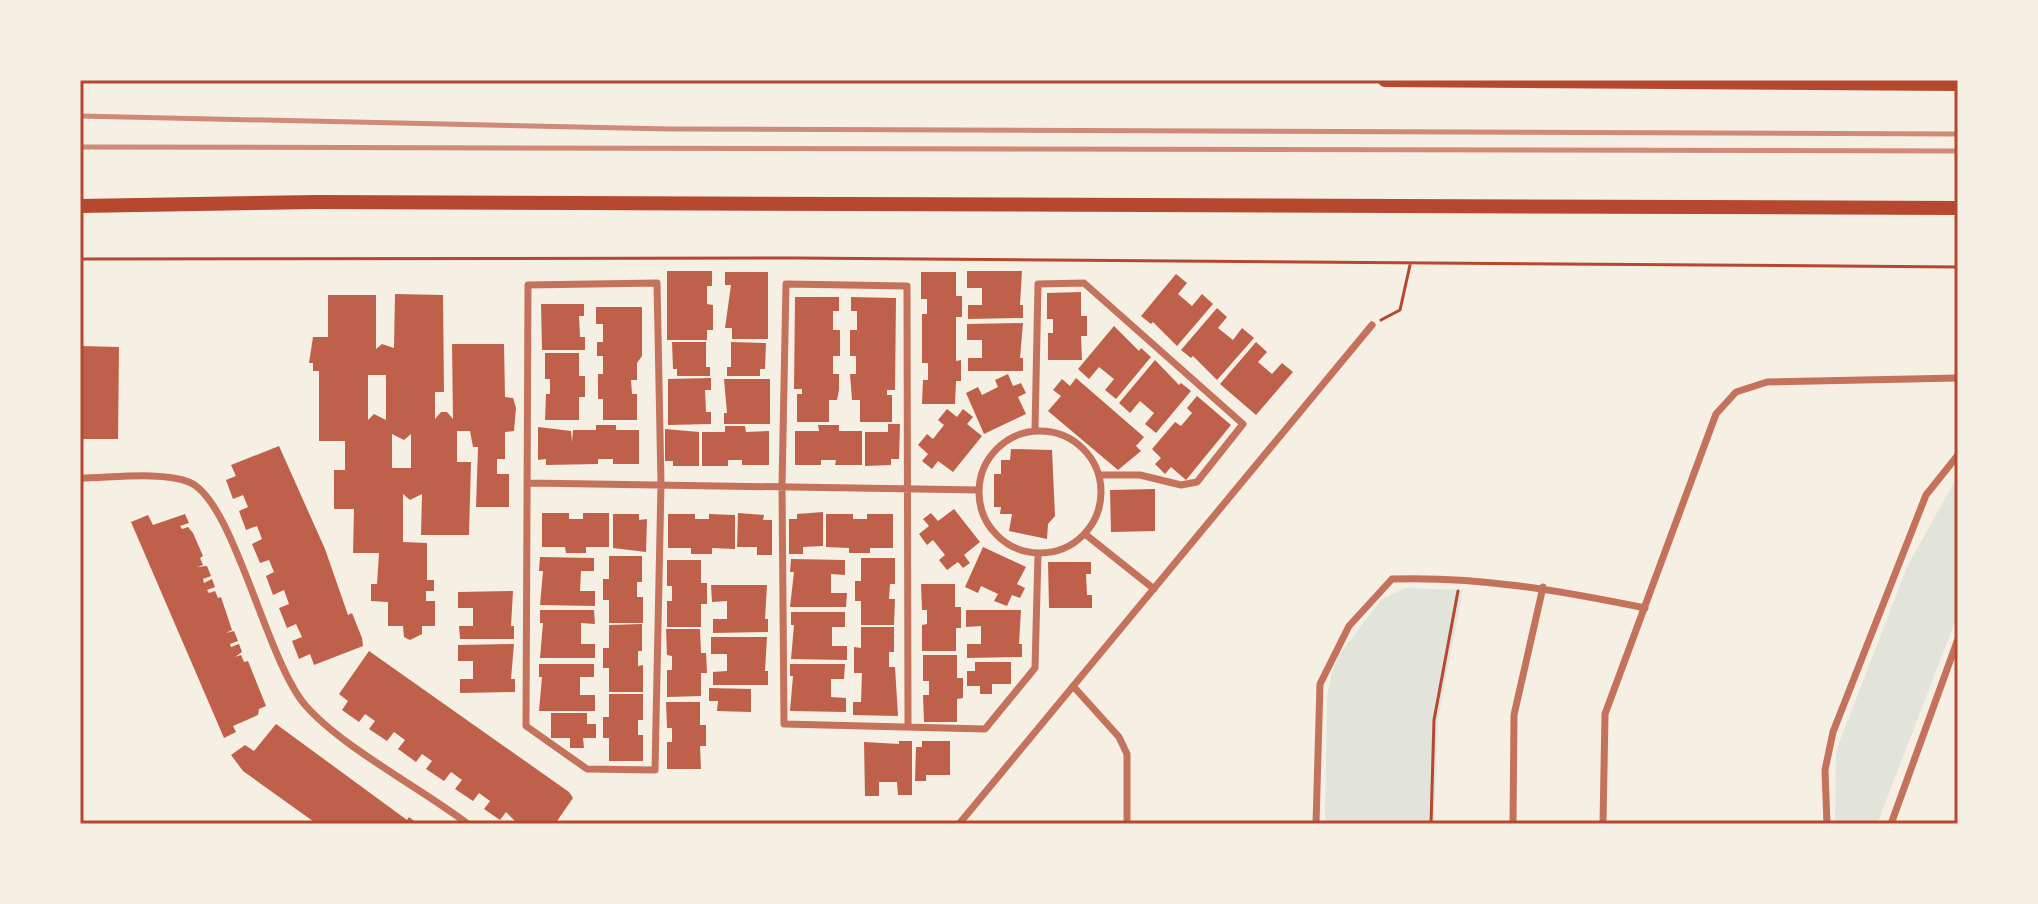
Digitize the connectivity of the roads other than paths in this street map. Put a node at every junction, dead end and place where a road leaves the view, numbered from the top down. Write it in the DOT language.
graph roads {
  1 [pos="1385,80"];
  2 [pos="1958,84"];
  3 [pos="80,206"];
  4 [pos="1958,208"];
  5 [pos="1372,325"];
  6 [pos="1958,378"];
  7 [pos="1035,430"];
  8 [pos="1958,455"];
  9 [pos="1099,475"];
  10 [pos="80,478"];
  11 [pos="530,483"];
  12 [pos="661,484"];
  13 [pos="782,486"];
  14 [pos="908,487"];
  15 [pos="979,490"];
  16 [pos="1085,534"];
  17 [pos="1038,554"];
  18 [pos="1543,587"];
  19 [pos="1154,589"];
  20 [pos="1645,608"];
  21 [pos="1958,639"];
  22 [pos="1073,686"];
  23 [pos="908,727"];
  24 [pos="468,824"];
  25 [pos="959,824"];
  26 [pos="1127,824"];
  27 [pos="1316,824"];
  28 [pos="1513,824"];
  29 [pos="1603,824"];
  30 [pos="1827,824"];
  31 [pos="1891,824"];
  1 -- 2 [label="highway"];
  3 -- 4 [label="highway"];
  5 -- 19 [label="street"];
  6 -- 20 [label="street"];
  7 -- 9 [label="street"];
  7 -- 9 [label="street"];
  7 -- 15 [label="street"];
  8 -- 30 [label="street"];
  9 -- 16 [label="street"];
  10 -- 24 [label="street"];
  11 -- 12 [label="street"];
  11 -- 12 [label="street"];
  11 -- 12 [label="street"];
  12 -- 13 [label="street"];
  13 -- 14 [label="street"];
  13 -- 14 [label="street"];
  13 -- 23 [label="street"];
  14 -- 15 [label="street"];
  14 -- 23 [label="street"];
  15 -- 17 [label="street"];
  16 -- 17 [label="street"];
  16 -- 19 [label="street"];
  17 -- 23 [label="street"];
  18 -- 20 [label="street"];
  18 -- 27 [label="street"];
  18 -- 28 [label="street"];
  19 -- 22 [label="street"];
  20 -- 29 [label="street"];
  21 -- 31 [label="street"];
  22 -- 25 [label="street"];
  22 -- 26 [label="street"];
}
